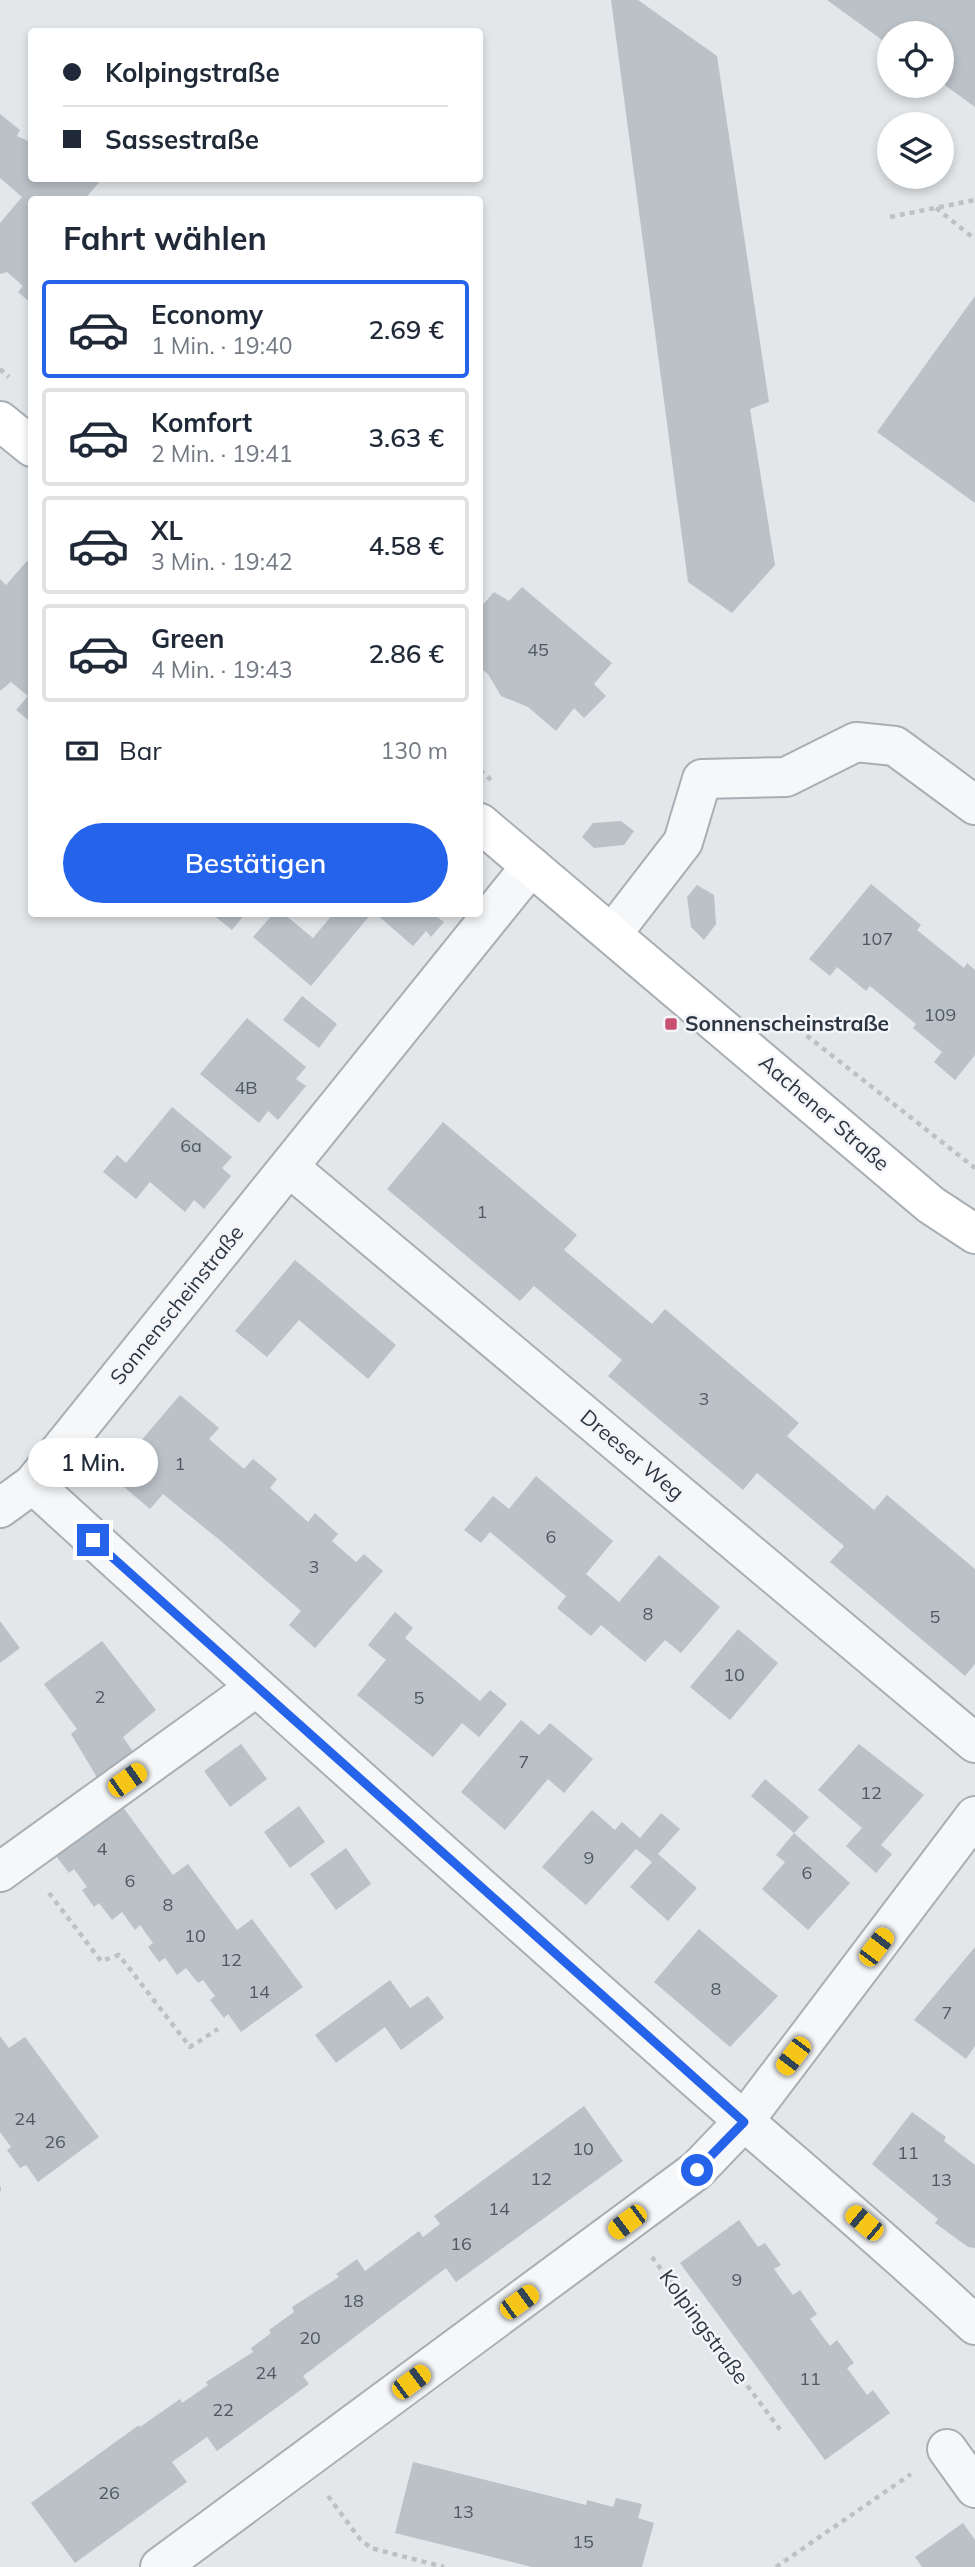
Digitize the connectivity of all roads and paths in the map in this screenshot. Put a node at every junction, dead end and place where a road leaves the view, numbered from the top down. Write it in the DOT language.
graph roads {
  1 [pos="975,200"];
  2 [pos="935,208"];
  3 [pos="890,217"];
  4 [pos="975,239"];
  5 [pos="0,421"];
  6 [pos="28,444"];
  7 [pos="975,805"];
  8 [pos="483,826"];
  9 [pos="531,866"];
  10 [pos="612,934"];
  11 [pos="779,1014"];
  12 [pos="289,1167"];
  13 [pos="975,1168"];
  14 [pos="975,1234"];
  15 [pos="33,1484"];
  16 [pos="0,1508"];
  17 [pos="256,1688"];
  18 [pos="975,1743"];
  19 [pos="975,1816"];
  20 [pos="10,1864"];
  21 [pos="218,2029"];
  22 [pos="744,2122"];
  23 [pos="627,2222"];
  24 [pos="975,2325"];
  25 [pos="780,2431"];
  26 [pos="947,2449"];
  27 [pos="303,2462"];
  28 [pos="975,2488"];
  29 [pos="160,2567"];
  30 [pos="444,2567"];
  31 [pos="776,2567"];
  1 -- 2 [label="path"];
  2 -- 3 [label="path"];
  2 -- 4 [label="path"];
  5 -- 6 [label="main road"];
  7 -- 10 [label="street"];
  8 -- 9 [label="main road, Aachener Straße"];
  9 -- 10 [label="main road, Aachener Straße"];
  9 -- 12 [label="street, Sonnenscheinstraße"];
  10 -- 14 [label="main road, Aachener Straße"];
  11 -- 13 [label="path"];
  12 -- 15 [label="street, Sonnenscheinstraße"];
  12 -- 18 [label="street, Dreeser Weg"];
  15 -- 16 [label="street, Sonnenscheinstraße"];
  15 -- 17 [label="street"];
  17 -- 20 [label="street"];
  17 -- 22 [label="street"];
  19 -- 22 [label="street"];
  20 -- 21 [label="path"];
  22 -- 23 [label="street"];
  22 -- 24 [label="street"];
  23 -- 25 [label="path, Kolpingstraße"];
  23 -- 27 [label="street"];
  26 -- 28 [label="street"];
  26 -- 31 [label="path"];
  27 -- 29 [label="street"];
  27 -- 30 [label="path"];
}
